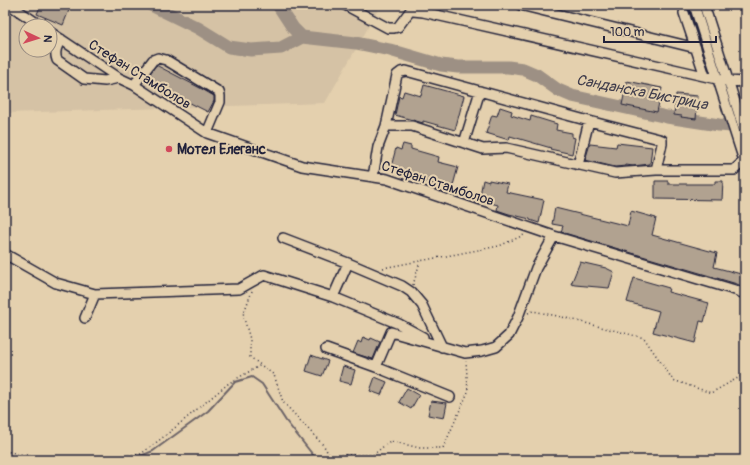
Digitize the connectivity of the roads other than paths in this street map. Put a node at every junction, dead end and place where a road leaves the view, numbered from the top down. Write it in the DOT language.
graph roads {
  1 [pos="10,5"];
  2 [pos="345,5"];
  3 [pos="520,5"];
  4 [pos="694,5"];
  5 [pos="704,5"];
  6 [pos="424,8"];
  7 [pos="546,8"];
  8 [pos="684,13"];
  9 [pos="29,18"];
  10 [pos="58,37"];
  11 [pos="61,39"];
  12 [pos="696,48"];
  13 [pos="705,76"];
  14 [pos="119,78"];
  15 [pos="717,79"];
  16 [pos="728,81"];
  17 [pos="745,82"];
  18 [pos="134,85"];
  19 [pos="480,91"];
  20 [pos="589,121"];
  21 [pos="386,126"];
  22 [pos="207,133"];
  23 [pos="745,133"];
  24 [pos="464,143"];
  25 [pos="745,162"];
  26 [pos="578,165"];
  27 [pos="656,170"];
  28 [pos="372,177"];
  29 [pos="554,236"];
  30 [pos="283,238"];
  31 [pos="5,254"];
  32 [pos="348,263"];
  33 [pos="95,294"];
  34 [pos="745,294"];
  35 [pos="333,297"];
  36 [pos="85,318"];
  37 [pos="442,347"];
  38 [pos="326,349"];
  39 [pos="376,367"];
  40 [pos="450,397"];
  1 -- 9 [label="street"];
  2 -- 6 [label="street"];
  3 -- 7 [label="street"];
  4 -- 15 [label="street"];
  5 -- 16 [label="street"];
  6 -- 13 [label="street"];
  7 -- 12 [label="street"];
  8 -- 12 [label="street"];
  10 -- 11 [label="street, Стефан Стамболов"];
  11 -- 14 [label="street, Стефан Стамболов"];
  11 -- 14 [label="street"];
  12 -- 13 [label="street"];
  13 -- 15 [label="street"];
  14 -- 18 [label="street, Стефан Стамболов"];
  15 -- 16 [label="street"];
  15 -- 25 [label="street"];
  16 -- 17 [label="street"];
  16 -- 23 [label="street"];
  18 -- 22 [label="street, Стефан Стамболов"];
  18 -- 22 [label="street"];
  19 -- 20 [label="street"];
  19 -- 21 [label="street"];
  19 -- 24 [label="street"];
  20 -- 26 [label="street"];
  20 -- 27 [label="street"];
  21 -- 24 [label="street"];
  21 -- 28 [label="street"];
  22 -- 28 [label="street, Стефан Стамболов"];
  24 -- 26 [label="street"];
  25 -- 27 [label="street"];
  26 -- 27 [label="street"];
  28 -- 29 [label="street, Стефан Стамболов"];
  29 -- 34 [label="street, Стефан Стамболов"];
  29 -- 37 [label="street"];
  30 -- 32 [label="street"];
  31 -- 33 [label="street"];
  32 -- 35 [label="street"];
  32 -- 37 [label="street"];
  33 -- 35 [label="street"];
  33 -- 36 [label="street"];
  35 -- 37 [label="street"];
  37 -- 39 [label="street"];
  38 -- 39 [label="street"];
  39 -- 40 [label="street"];
}
